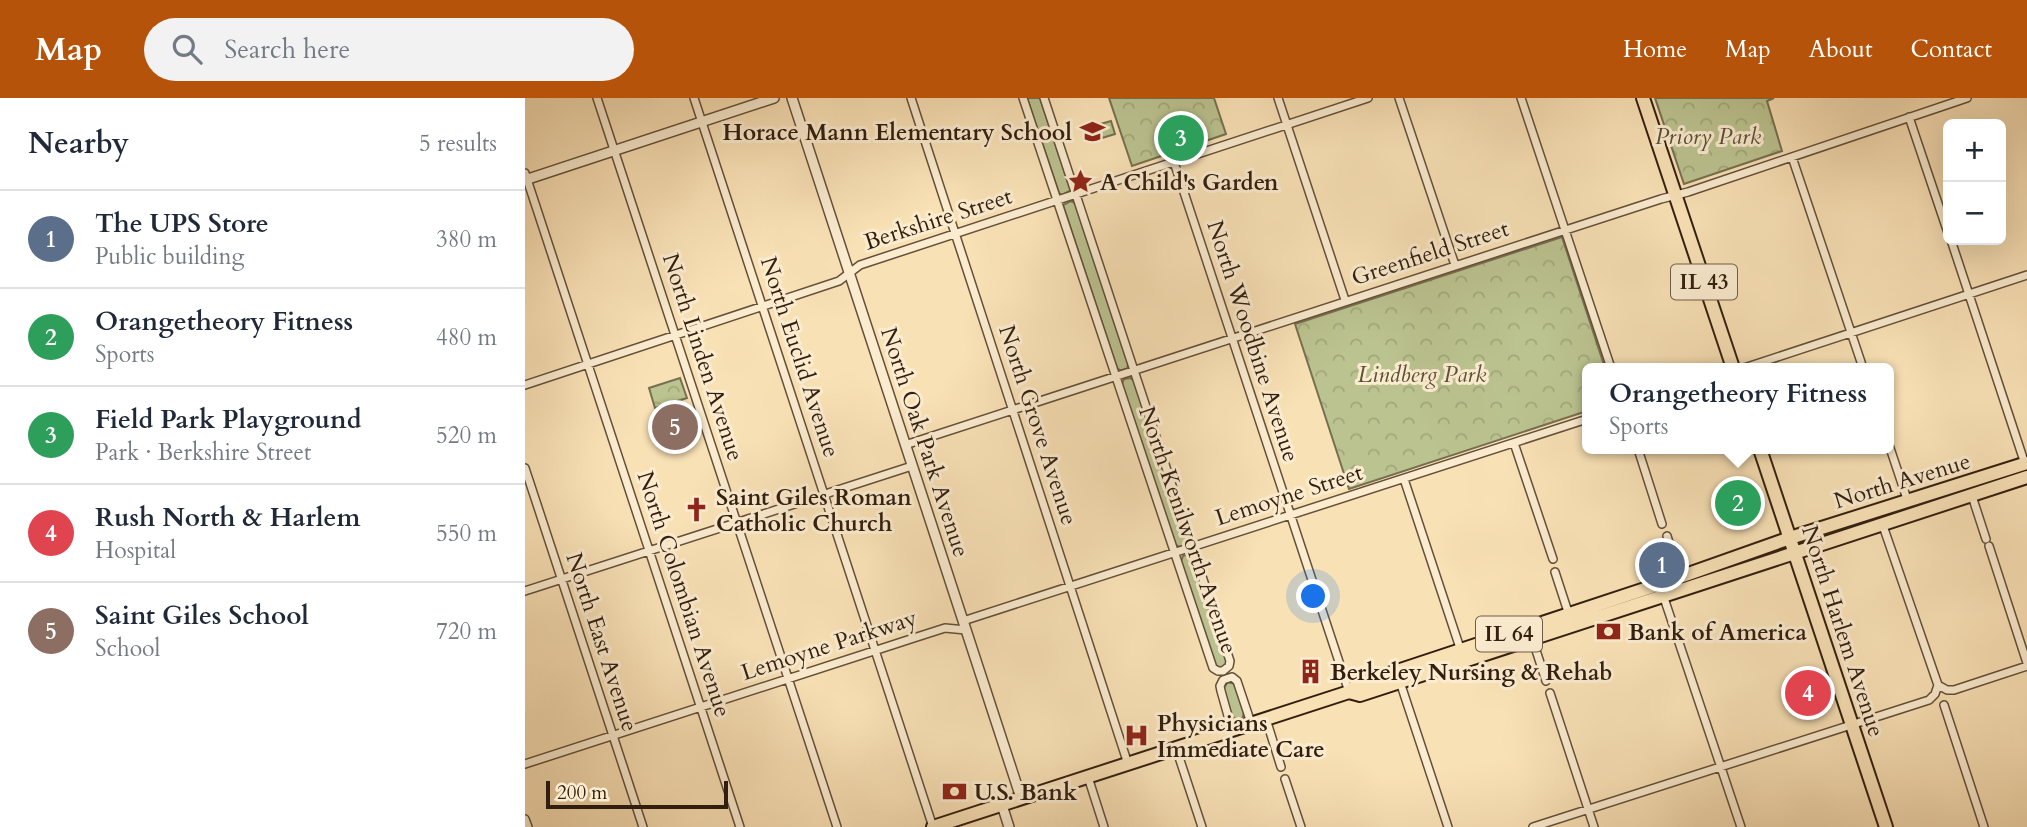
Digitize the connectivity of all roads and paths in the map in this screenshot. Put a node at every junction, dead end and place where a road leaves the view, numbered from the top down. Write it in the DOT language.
graph roads {
  1 [pos="597,98"];
  2 [pos="694,98"];
  3 [pos="774,98"];
  4 [pos="792,98"];
  5 [pos="911,98"];
  6 [pos="1023,98"];
  7 [pos="1044,98"];
  8 [pos="1278,98"];
  9 [pos="1368,98"];
  10 [pos="1399,98"];
  11 [pos="1521,98"];
  12 [pos="1643,98"];
  13 [pos="1967,98"];
  14 [pos="1909,117"];
  15 [pos="702,122"];
  16 [pos="1287,125"];
  17 [pos="615,151"];
  18 [pos="1792,157"];
  19 [pos="1174,162"];
  20 [pos="526,178"];
  21 [pos="1076,194"];
  22 [pos="1675,195"];
  23 [pos="1057,200"];
  24 [pos="1943,218"];
  25 [pos="1565,230"];
  26 [pos="955,233"];
  27 [pos="1953,245"];
  28 [pos="1455,265"];
  29 [pos="849,273"];
  30 [pos="2027,275"];
  31 [pos="1969,294"];
  32 [pos="1345,300"];
  33 [pos="763,307"];
  34 [pos="1851,333"];
  35 [pos="676,336"];
  36 [pos="1232,338"];
  37 [pos="1609,363"];
  38 [pos="1731,363"];
  39 [pos="1759,363"];
  40 [pos="1861,363"];
  41 [pos="588,365"];
  42 [pos="1134,370"];
  43 [pos="1116,376"];
  44 [pos="525,385"];
  45 [pos="1013,410"];
  46 [pos="1582,421"];
  47 [pos="1514,443"];
  48 [pos="905,445"];
  49 [pos="1639,454"];
  50 [pos="1762,454"];
  51 [pos="1891,454"];
  52 [pos="2026,463"];
  53 [pos="912,466"];
  54 [pos="525,468"];
  55 [pos="2027,477"];
  56 [pos="1404,479"];
  57 [pos="824,494"];
  58 [pos="1972,496"];
  59 [pos="1908,502"];
  60 [pos="1878,511"];
  61 [pos="1291,515"];
  62 [pos="737,522"];
  63 [pos="1662,524"];
  64 [pos="1883,525"];
  65 [pos="1667,536"];
  66 [pos="1790,538"];
  67 [pos="1193,547"];
  68 [pos="649,551"];
  69 [pos="1175,553"];
  70 [pos="1795,553"];
  71 [pos="1553,559"];
  72 [pos="1555,572"];
  73 [pos="1678,573"];
  74 [pos="562,579"];
  75 [pos="1071,587"];
  76 [pos="1661,590"];
  77 [pos="525,592"];
  78 [pos="1571,620"];
  79 [pos="963,622"];
  80 [pos="945,628"];
  81 [pos="1530,633"];
  82 [pos="876,650"];
  83 [pos="1462,655"];
  84 [pos="2027,664"];
  85 [pos="1398,677"];
  86 [pos="788,678"];
  87 [pos="1546,681"];
  88 [pos="1938,685"];
  89 [pos="1349,692"];
  90 [pos="1550,693"];
  91 [pos="1944,705"];
  92 [pos="701,707"];
  93 [pos="1266,719"];
  94 [pos="1251,723"];
  95 [pos="1852,724"];
  96 [pos="1232,730"];
  97 [pos="613,735"];
  98 [pos="1176,748"];
  99 [pos="525,764"];
  100 [pos="1128,764"];
  101 [pos="1720,766"];
  102 [pos="1281,767"];
  103 [pos="1088,777"];
  104 [pos="1285,779"];
  105 [pos="1021,798"];
  106 [pos="1002,805"];
  107 [pos="1588,809"];
  108 [pos="525,819"];
  109 [pos="528,827"];
  110 [pos="643,827"];
  111 [pos="740,827"];
  112 [pos="837,827"];
  113 [pos="933,827"];
  114 [pos="1009,827"];
  115 [pos="1104,827"];
  116 [pos="1202,827"];
  117 [pos="1301,827"];
  118 [pos="1448,827"];
  119 [pos="1533,827"];
  120 [pos="1594,827"];
  121 [pos="1741,827"];
  122 [pos="1886,827"];
  123 [pos="1984,827"];
  1 -- 17 [label="street, North Linden Avenue"];
  2 -- 15 [label="street, North Euclid Avenue"];
  3 -- 15 [label="street"];
  4 -- 29 [label="street, North Oak Park Avenue"];
  5 -- 26 [label="street, North Grove Avenue"];
  6 -- 23 [label="street, North Kenilworth Avenue"];
  7 -- 21 [label="street, North Kenilworth Avenue"];
  8 -- 16 [label="street"];
  9 -- 16 [label="street, Berkshire Street"];
  10 -- 28 [label="street"];
  11 -- 25 [label="street"];
  12 -- 22 [label="main road, IL 43"];
  13 -- 14 [label="street, Greenfield Street"];
  14 -- 18 [label="street, Greenfield Street"];
  14 -- 24 [label="street"];
  15 -- 17 [label="street"];
  15 -- 33 [label="street, North Euclid Avenue"];
  16 -- 19 [label="street, Berkshire Street"];
  16 -- 32 [label="street"];
  17 -- 20 [label="street"];
  17 -- 35 [label="street, North Linden Avenue"];
  18 -- 22 [label="street, Greenfield Street"];
  18 -- 34 [label="street"];
  19 -- 21 [label="street, Berkshire Street"];
  19 -- 36 [label="street, North Woodbine Avenue"];
  20 -- 41 [label="street, North Colombian Avenue"];
  21 -- 23 [label="street, Berkshire Street"];
  21 -- 42 [label="street, North Kenilworth Avenue"];
  22 -- 25 [label="street, Greenfield Street"];
  22 -- 38 [label="main road, IL 43"];
  23 -- 26 [label="street, Berkshire Street"];
  23 -- 43 [label="street, North Kenilworth Avenue"];
  25 -- 28 [label="street, Greenfield Street"];
  25 -- 37 [label="street"];
  26 -- 29 [label="street, Berkshire Street"];
  26 -- 45 [label="street, North Grove Avenue"];
  27 -- 31 [label="street"];
  28 -- 32 [label="street, Greenfield Street"];
  29 -- 33 [label="street, Berkshire Street"];
  29 -- 48 [label="street, North Oak Park Avenue"];
  30 -- 31 [label="street"];
  31 -- 34 [label="street"];
  31 -- 52 [label="street"];
  32 -- 36 [label="street, Greenfield Street"];
  33 -- 35 [label="street, Berkshire Street"];
  33 -- 57 [label="street, North Euclid Avenue"];
  34 -- 39 [label="street"];
  34 -- 40 [label="street"];
  35 -- 41 [label="street, Berkshire Street"];
  35 -- 62 [label="street, North Linden Avenue"];
  36 -- 42 [label="street, Greenfield Street"];
  36 -- 61 [label="street, North Woodbine Avenue"];
  41 -- 44 [label="street, Berkshire Street"];
  41 -- 68 [label="street, North Colombian Avenue"];
  42 -- 43 [label="street, Greenfield Street"];
  42 -- 67 [label="street, North Kenilworth Avenue"];
  43 -- 45 [label="street, Greenfield Street"];
  43 -- 69 [label="street, North Kenilworth Avenue"];
  45 -- 48 [label="street, Greenfield Street"];
  45 -- 75 [label="street, North Grove Avenue"];
  46 -- 47 [label="street, Lemoyne Street"];
  47 -- 56 [label="street, Lemoyne Street"];
  47 -- 71 [label="street"];
  48 -- 53 [label="street, North Oak Park Avenue"];
  49 -- 63 [label="street"];
  50 -- 66 [label="main road, North Harlem Avenue"];
  51 -- 59 [label="street"];
  52 -- 59 [label="main road, North Avenue / IL 64"];
  53 -- 57 [label="street"];
  53 -- 79 [label="street, North Oak Park Avenue"];
  54 -- 74 [label="street, North East Avenue"];
  55 -- 58 [label="main road, North Avenue / IL 64"];
  56 -- 61 [label="street, Lemoyne Street"];
  56 -- 83 [label="street"];
  57 -- 62 [label="street"];
  57 -- 82 [label="street, North Euclid Avenue"];
  58 -- 64 [label="main road, North Avenue / IL 64"];
  58 -- 84 [label="street"];
  59 -- 60 [label="main road, North Avenue / IL 64"];
  60 -- 64 [label="street"];
  60 -- 66 [label="main road, North Avenue / IL 64"];
  61 -- 67 [label="street, Lemoyne Street"];
  61 -- 89 [label="street, North Woodbine Avenue"];
  62 -- 68 [label="street"];
  62 -- 86 [label="street, North Linden Avenue"];
  64 -- 70 [label="main road, North Avenue / IL 64"];
  64 -- 88 [label="street"];
  65 -- 73 [label="street"];
  66 -- 70 [label="main road, North Harlem Avenue"];
  66 -- 73 [label="main road, IL 64"];
  67 -- 69 [label="street, Lemoyne Street"];
  67 -- 69 [label="street, North Kenilworth Avenue"];
  68 -- 74 [label="street"];
  68 -- 92 [label="street, North Colombian Avenue"];
  69 -- 75 [label="street, Lemoyne Street"];
  70 -- 76 [label="main road, IL 64"];
  70 -- 95 [label="main road, North Harlem Avenue"];
  72 -- 78 [label="street"];
  73 -- 76 [label="main road, IL 64"];
  74 -- 77 [label="street"];
  74 -- 97 [label="street, North East Avenue"];
  75 -- 79 [label="street, Lemoyne Street"];
  75 -- 100 [label="street, North Grove Avenue"];
  76 -- 78 [label="main road, IL 64"];
  76 -- 101 [label="street"];
  78 -- 81 [label="main road, IL 64"];
  79 -- 80 [label="street, Lemoyne Parkway"];
  79 -- 80 [label="street, Lemoyne Parkway"];
  79 -- 105 [label="street, North Oak Park Avenue"];
  80 -- 82 [label="street, Lemoyne Parkway"];
  81 -- 83 [label="main road, IL 64"];
  81 -- 87 [label="street"];
  82 -- 86 [label="street, Lemoyne Parkway"];
  82 -- 113 [label="street, North Euclid Avenue"];
  83 -- 85 [label="main road, IL 64"];
  84 -- 88 [label="street"];
  85 -- 89 [label="main road, IL 64"];
  85 -- 118 [label="street"];
  86 -- 92 [label="street, Lemoyne Parkway"];
  86 -- 112 [label="street, North Linden Avenue"];
  88 -- 95 [label="street"];
  89 -- 93 [label="main road, IL 64"];
  90 -- 107 [label="street"];
  91 -- 123 [label="street"];
  92 -- 97 [label="street, Lemoyne Parkway"];
  92 -- 111 [label="street, North Colombian Avenue"];
  93 -- 94 [label="main road, IL 64"];
  93 -- 102 [label="street"];
  94 -- 96 [label="main road, IL 64"];
  94 -- 96 [label="street, North Kenilworth Avenue"];
  95 -- 101 [label="street"];
  95 -- 122 [label="main road, North Harlem Avenue"];
  96 -- 98 [label="main road, IL 64"];
  97 -- 99 [label="street, Lemoyne Parkway"];
  97 -- 110 [label="street, North East Avenue"];
  98 -- 100 [label="main road, IL 64"];
  98 -- 116 [label="street"];
  100 -- 103 [label="main road, IL 64"];
  101 -- 107 [label="street"];
  101 -- 121 [label="street"];
  103 -- 105 [label="main road, IL 64"];
  103 -- 115 [label="street"];
  104 -- 117 [label="street"];
  105 -- 106 [label="main road, IL 64"];
  106 -- 113 [label="main road, IL 64"];
  106 -- 114 [label="street"];
  107 -- 119 [label="street"];
  107 -- 120 [label="street"];
  108 -- 109 [label="street"];
}
